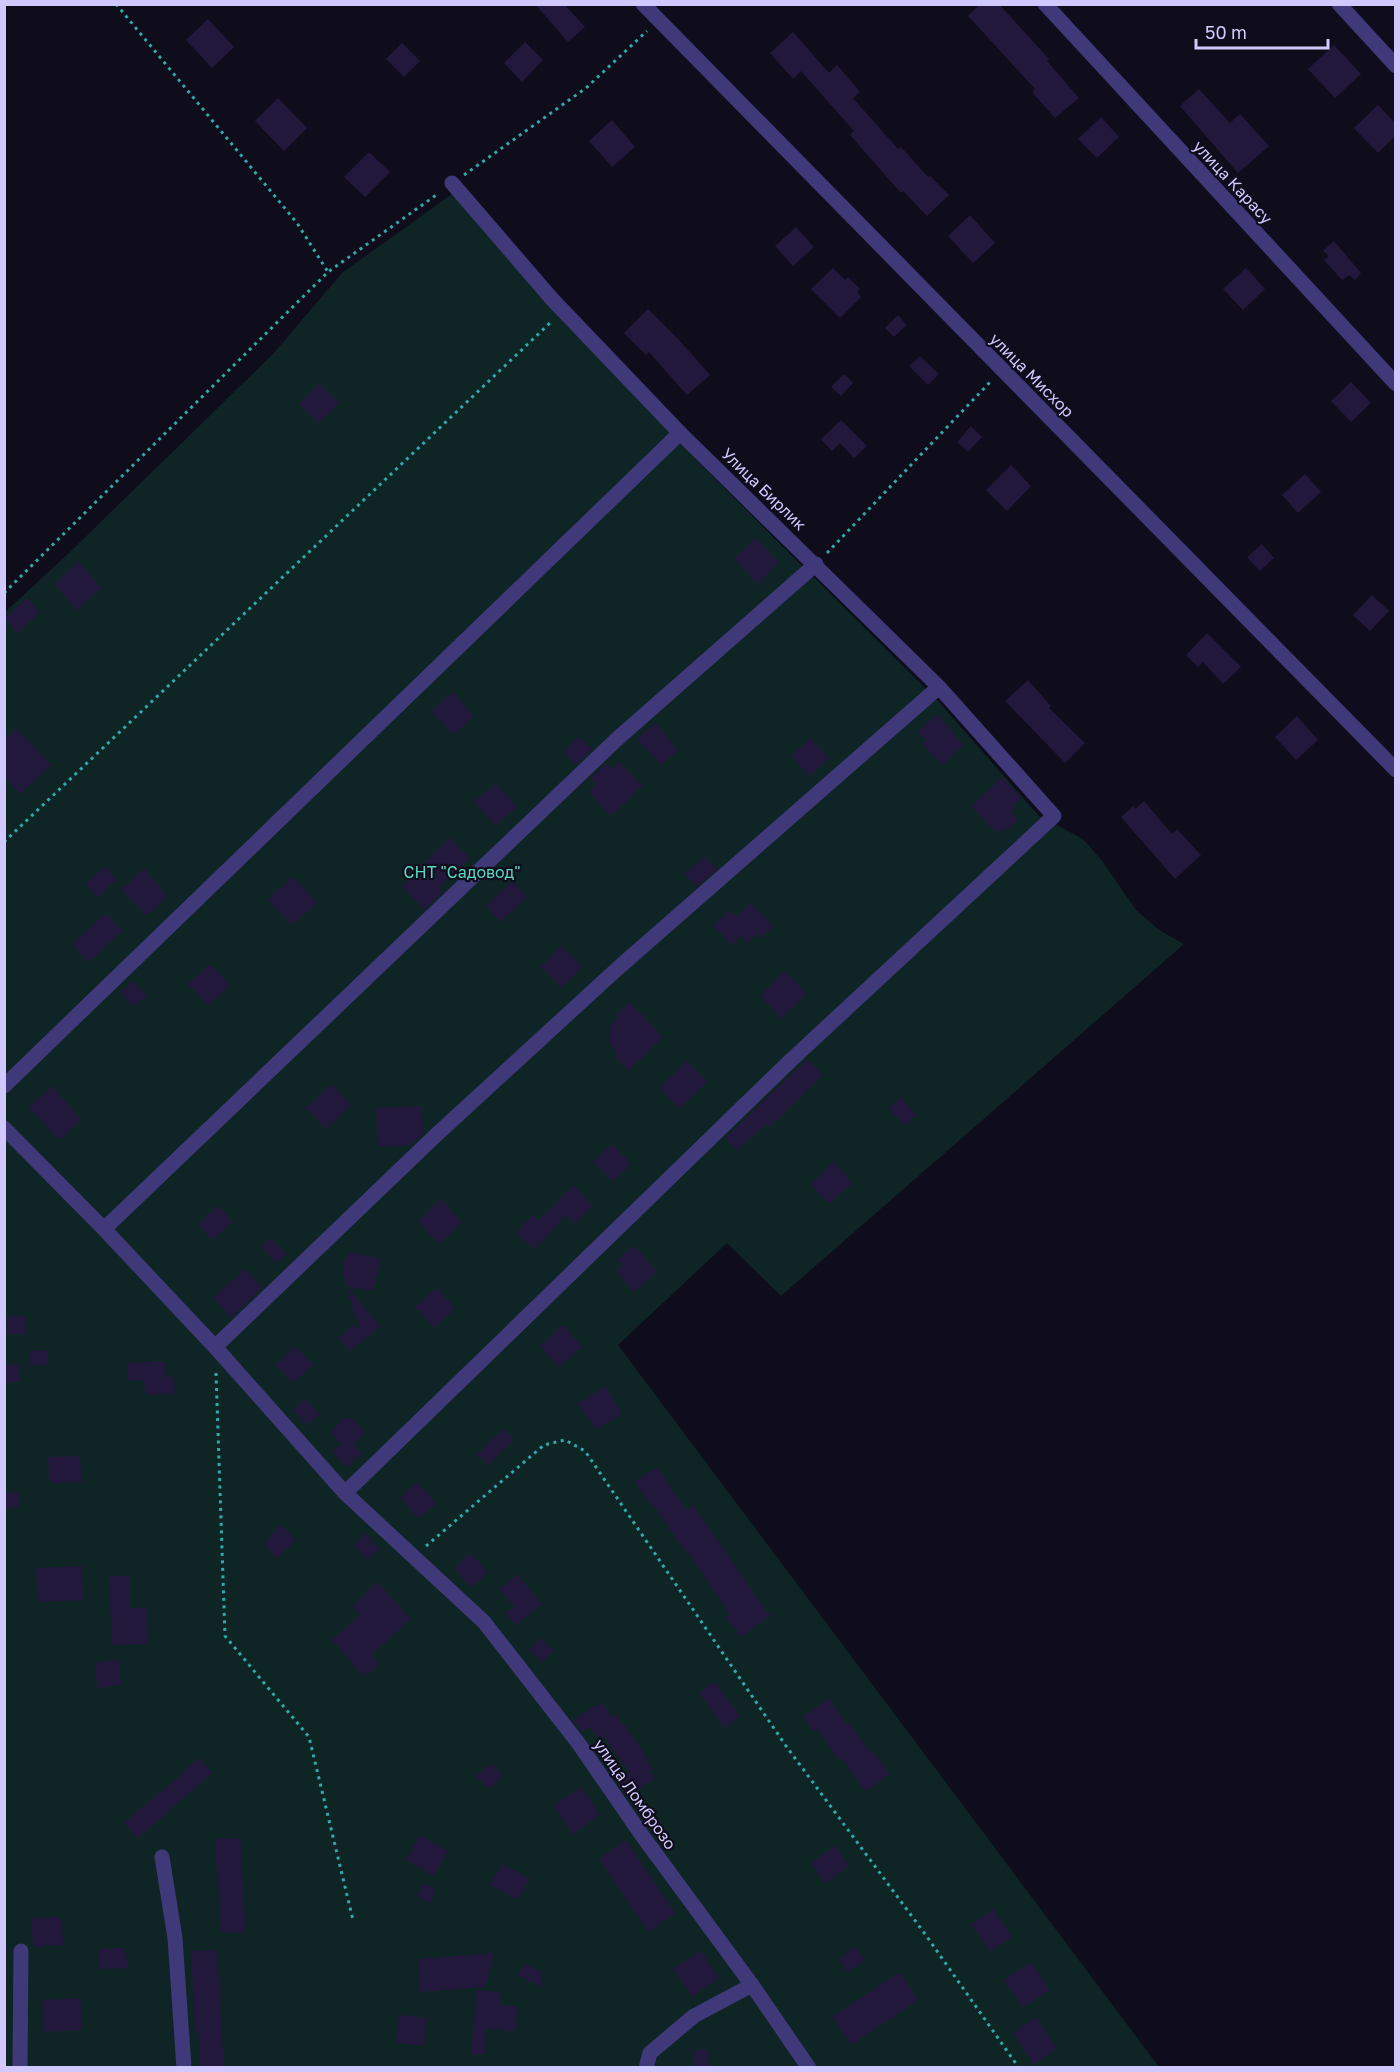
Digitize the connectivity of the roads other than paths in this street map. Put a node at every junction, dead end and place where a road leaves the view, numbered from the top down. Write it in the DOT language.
graph roads {
  1 [pos="643,4"];
  2 [pos="1045,4"];
  3 [pos="1339,4"];
  4 [pos="1395,66"];
  5 [pos="452,183"];
  6 [pos="1395,384"];
  7 [pos="680,433"];
  8 [pos="816,564"];
  9 [pos="939,687"];
  10 [pos="1395,770"];
  11 [pos="4,1086"];
  12 [pos="4,1128"];
  13 [pos="104,1229"];
  14 [pos="215,1347"];
  15 [pos="345,1493"];
  16 [pos="162,1857"];
  17 [pos="21,1951"];
  18 [pos="752,1985"];
  19 [pos="20,2067"];
  20 [pos="184,2067"];
  21 [pos="646,2067"];
  22 [pos="809,2067"];
  1 -- 10 [label="street, улица Мисхор"];
  2 -- 6 [label="street, улица Карасу"];
  3 -- 4 [label="street"];
  5 -- 7 [label="street, Улица Бирлик"];
  7 -- 8 [label="street, Улица Бирлик"];
  7 -- 11 [label="street"];
  8 -- 9 [label="street, Улица Бирлик"];
  8 -- 13 [label="street"];
  9 -- 14 [label="street"];
  9 -- 15 [label="street, Улица Бирлик"];
  12 -- 13 [label="street, улица Ломброзо"];
  13 -- 14 [label="street, улица Ломброзо"];
  14 -- 15 [label="street, улица Ломброзо"];
  15 -- 18 [label="street, улица Ломброзо"];
  16 -- 20 [label="street"];
  17 -- 19 [label="street"];
  18 -- 21 [label="street"];
  18 -- 22 [label="street, улица Ломброзо"];
}
